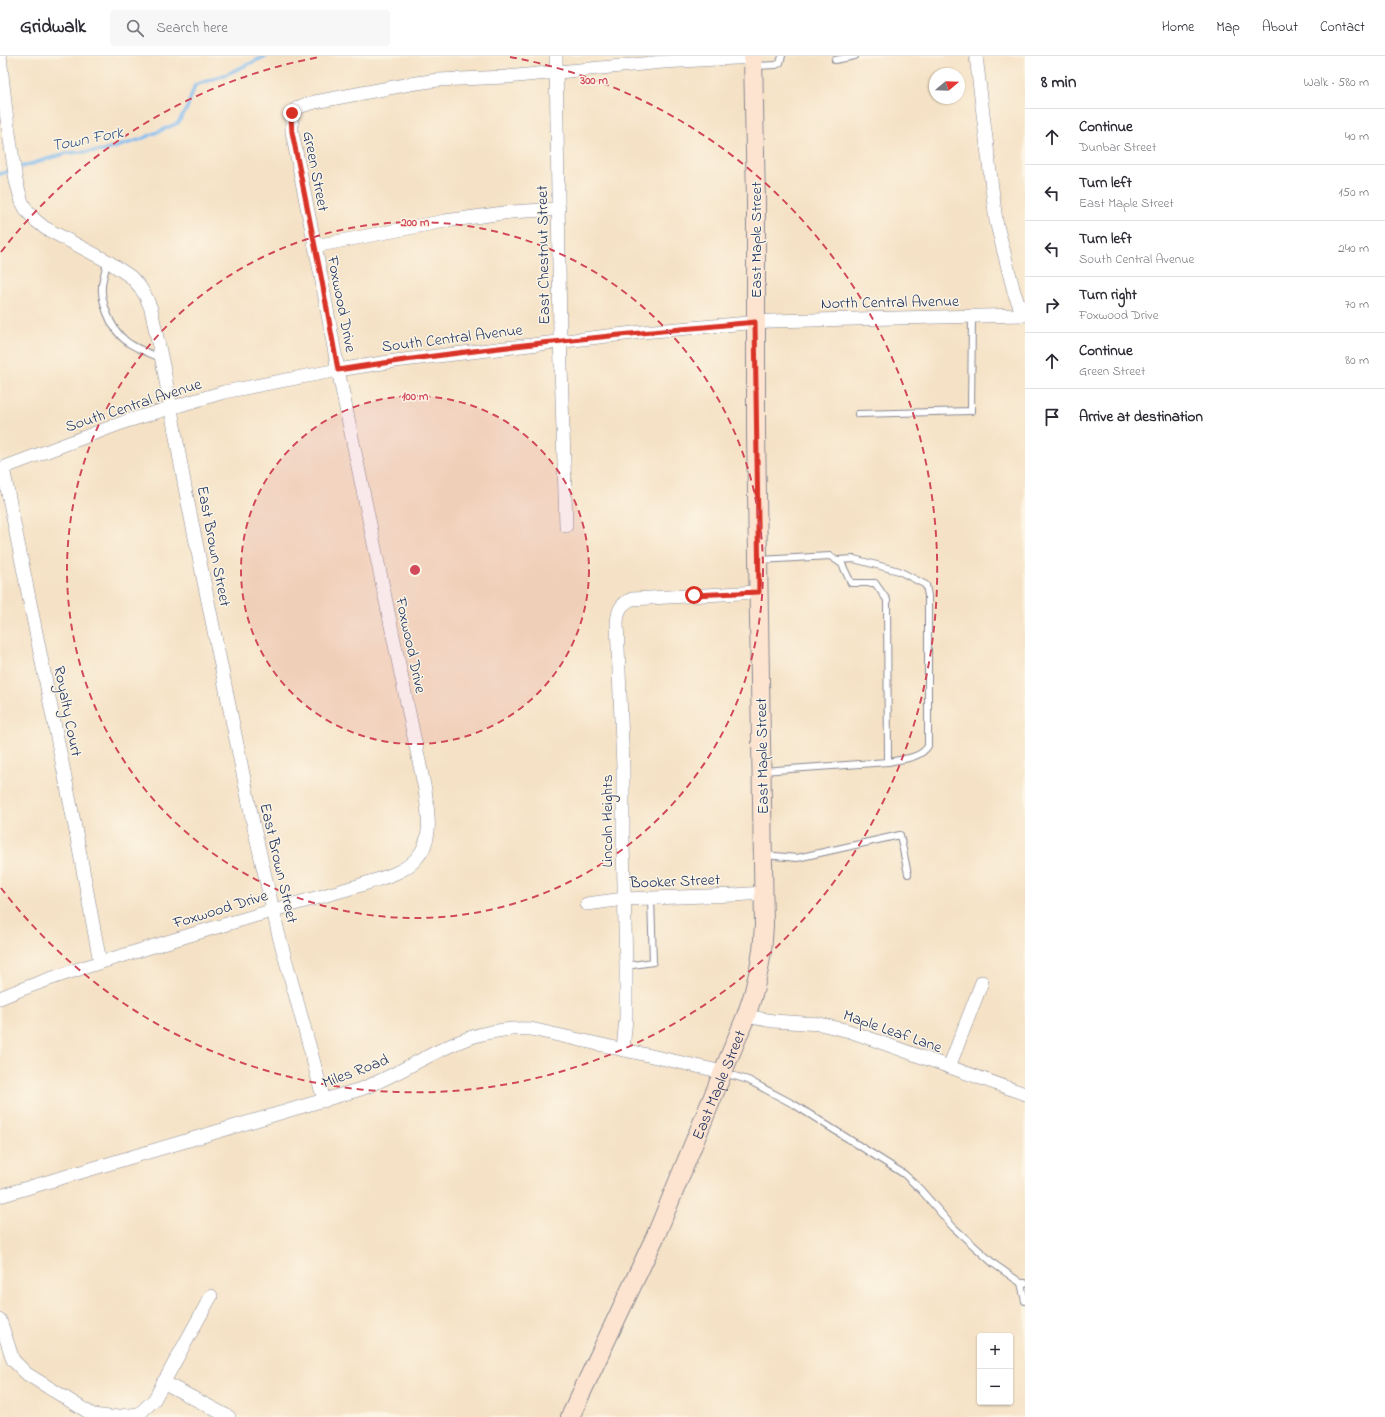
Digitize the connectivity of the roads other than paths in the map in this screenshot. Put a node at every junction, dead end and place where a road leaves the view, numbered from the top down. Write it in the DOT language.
graph roads {
  1 [pos="0,56"];
  2 [pos="556,56"];
  3 [pos="782,56"];
  4 [pos="855,56"];
  5 [pos="976,56"];
  6 [pos="753,60"];
  7 [pos="836,60"];
  8 [pos="556,72"];
  9 [pos="4,126"];
  10 [pos="559,209"];
  11 [pos="315,246"];
  12 [pos="107,261"];
  13 [pos="1024,315"];
  14 [pos="972,316"];
  15 [pos="755,322"];
  16 [pos="561,341"];
  17 [pos="161,358"];
  18 [pos="338,370"];
  19 [pos="171,407"];
  20 [pos="858,414"];
  21 [pos="1,468"];
  22 [pos="566,526"];
  23 [pos="758,560"];
  24 [pos="838,560"];
  25 [pos="759,592"];
  26 [pos="888,762"];
  27 [pos="762,771"];
  28 [pos="763,855"];
  29 [pos="908,874"];
  30 [pos="763,893"];
  31 [pos="624,899"];
  32 [pos="651,899"];
  33 [pos="587,904"];
  34 [pos="273,910"];
  35 [pos="100,962"];
  36 [pos="626,966"];
  37 [pos="982,982"];
  38 [pos="0,998"];
  39 [pos="746,1016"];
  40 [pos="623,1050"];
  41 [pos="949,1067"];
  42 [pos="723,1072"];
  43 [pos="1025,1094"];
  44 [pos="324,1100"];
  45 [pos="0,1196"];
  46 [pos="1023,1283"];
  47 [pos="211,1296"];
  48 [pos="1025,1301"];
  49 [pos="0,1320"];
  50 [pos="3,1341"];
  51 [pos="163,1382"];
  52 [pos="109,1417"];
  53 [pos="112,1417"];
  54 [pos="229,1417"];
  55 [pos="570,1417"];
  1 -- 9 [label="street, East Brown Street"];
  2 -- 8 [label="street, East Chestnut Street"];
  3 -- 6 [label="lane"];
  4 -- 7 [label="lane"];
  5 -- 13 [label="street"];
  6 -- 8 [label="street, Green Street"];
  6 -- 15 [label="main road, East Maple Street"];
  8 -- 10 [label="street, East Chestnut Street"];
  8 -- 11 [label="street, Green Street"];
  9 -- 12 [label="street, East Brown Street"];
  10 -- 11 [label="street, Foxwood Drive"];
  10 -- 16 [label="street, East Chestnut Street"];
  11 -- 18 [label="street, Foxwood Drive"];
  12 -- 17 [label="street, East Brown Street"];
  12 -- 17 [label="lane"];
  13 -- 14 [label="street, North Central Avenue"];
  14 -- 15 [label="street, North Central Avenue"];
  14 -- 20 [label="lane"];
  15 -- 16 [label="street, South Central Avenue"];
  15 -- 23 [label="main road, East Maple Street"];
  16 -- 18 [label="street, South Central Avenue"];
  16 -- 22 [label="street, East Chestnut Street"];
  17 -- 19 [label="street, East Brown Street"];
  18 -- 19 [label="street, South Central Avenue"];
  18 -- 34 [label="street, Foxwood Drive"];
  19 -- 21 [label="street, South Central Avenue"];
  19 -- 34 [label="street, East Brown Street"];
  21 -- 35 [label="street, Royalty Court"];
  23 -- 24 [label="lane"];
  23 -- 25 [label="main road, East Maple Street"];
  24 -- 26 [label="lane"];
  24 -- 26 [label="lane"];
  25 -- 27 [label="main road, East Maple Street"];
  25 -- 31 [label="street, Lincoln Heights"];
  26 -- 27 [label="lane"];
  27 -- 28 [label="main road, East Maple Street"];
  28 -- 29 [label="lane"];
  28 -- 30 [label="main road, East Maple Street"];
  30 -- 32 [label="street, Booker Street"];
  30 -- 39 [label="main road, East Maple Street"];
  31 -- 32 [label="street, Booker Street"];
  31 -- 33 [label="street, Booker Street"];
  31 -- 36 [label="street, Lincoln Heights"];
  32 -- 36 [label="lane"];
  34 -- 35 [label="street, Foxwood Drive"];
  34 -- 44 [label="street, East Brown Street"];
  35 -- 38 [label="street, Foxwood Drive"];
  36 -- 40 [label="street, Lincoln Heights"];
  37 -- 41 [label="street"];
  39 -- 41 [label="street, Maple Leaf Lane"];
  39 -- 42 [label="main road, East Maple Street"];
  40 -- 42 [label="street, Miles Road"];
  40 -- 44 [label="street, Miles Road"];
  41 -- 43 [label="street, Maple Leaf Lane"];
  42 -- 46 [label="lane"];
  42 -- 55 [label="main road, East Maple Street"];
  44 -- 45 [label="street, Miles Road"];
  46 -- 48 [label="lane"];
  47 -- 51 [label="street"];
  49 -- 50 [label="street"];
  50 -- 52 [label="street"];
  51 -- 53 [label="street"];
  51 -- 54 [label="street"];
}
